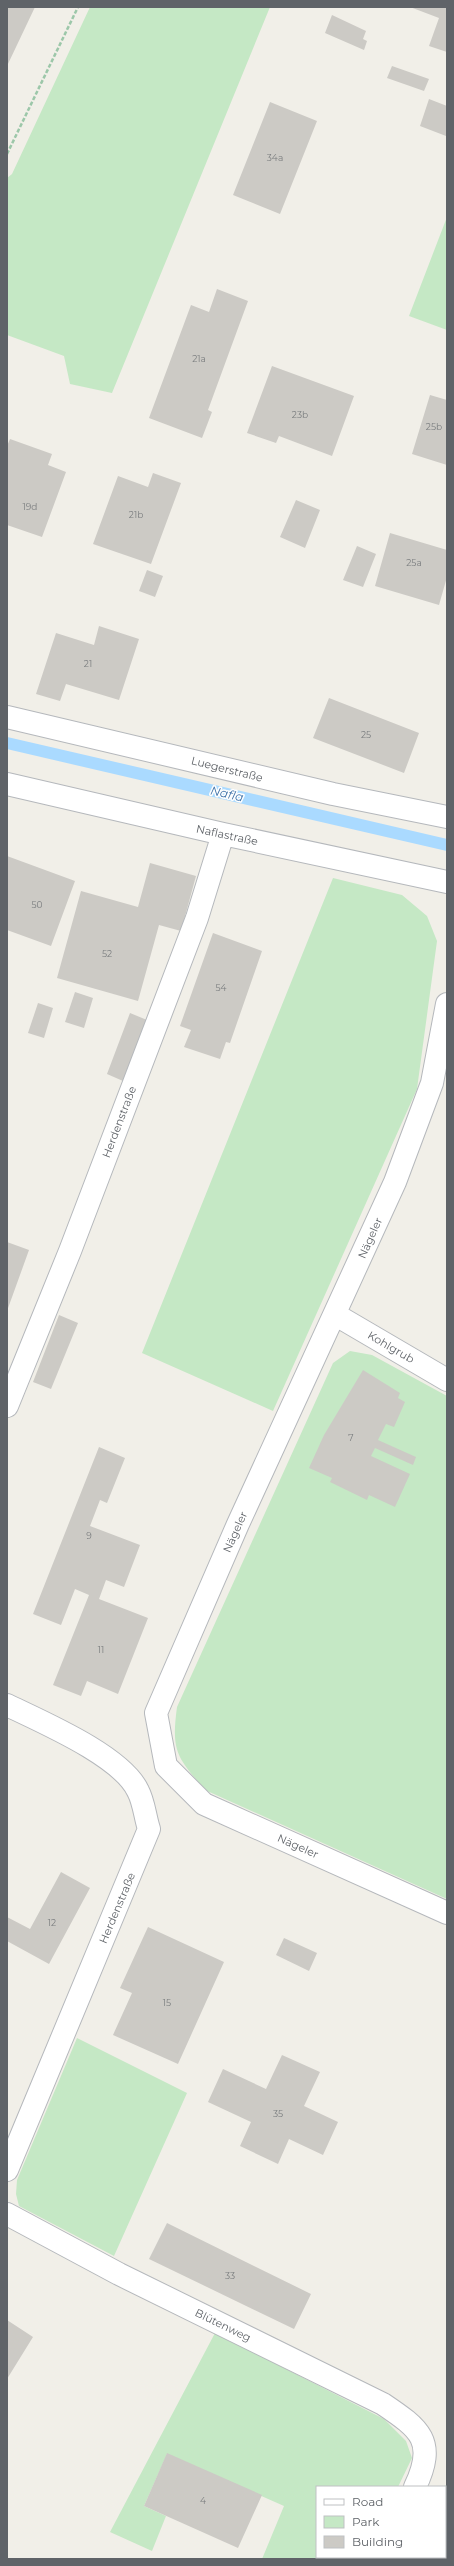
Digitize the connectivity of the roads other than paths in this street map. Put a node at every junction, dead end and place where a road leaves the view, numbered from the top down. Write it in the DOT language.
graph roads {
  1 [pos="7,717"];
  2 [pos="7,784"];
  3 [pos="447,817"];
  4 [pos="224,834"];
  5 [pos="447,882"];
  6 [pos="447,1004"];
  7 [pos="336,1315"];
  8 [pos="447,1380"];
  9 [pos="7,1406"];
  10 [pos="7,1705"];
  11 [pos="447,1913"];
  12 [pos="7,2170"];
  13 [pos="7,2214"];
  14 [pos="416,2486"];
  1 -- 3 [label="street, Luegerstraße"];
  2 -- 4 [label="street, Naflastraße"];
  4 -- 5 [label="street, Naflastraße"];
  4 -- 9 [label="street, Herdenstraße"];
  6 -- 7 [label="street, Nägeler"];
  7 -- 8 [label="street, Kohlgrub"];
  7 -- 11 [label="street, Nägeler"];
  10 -- 12 [label="street, Herdenstraße"];
  13 -- 14 [label="street, Blütenweg"];
}
